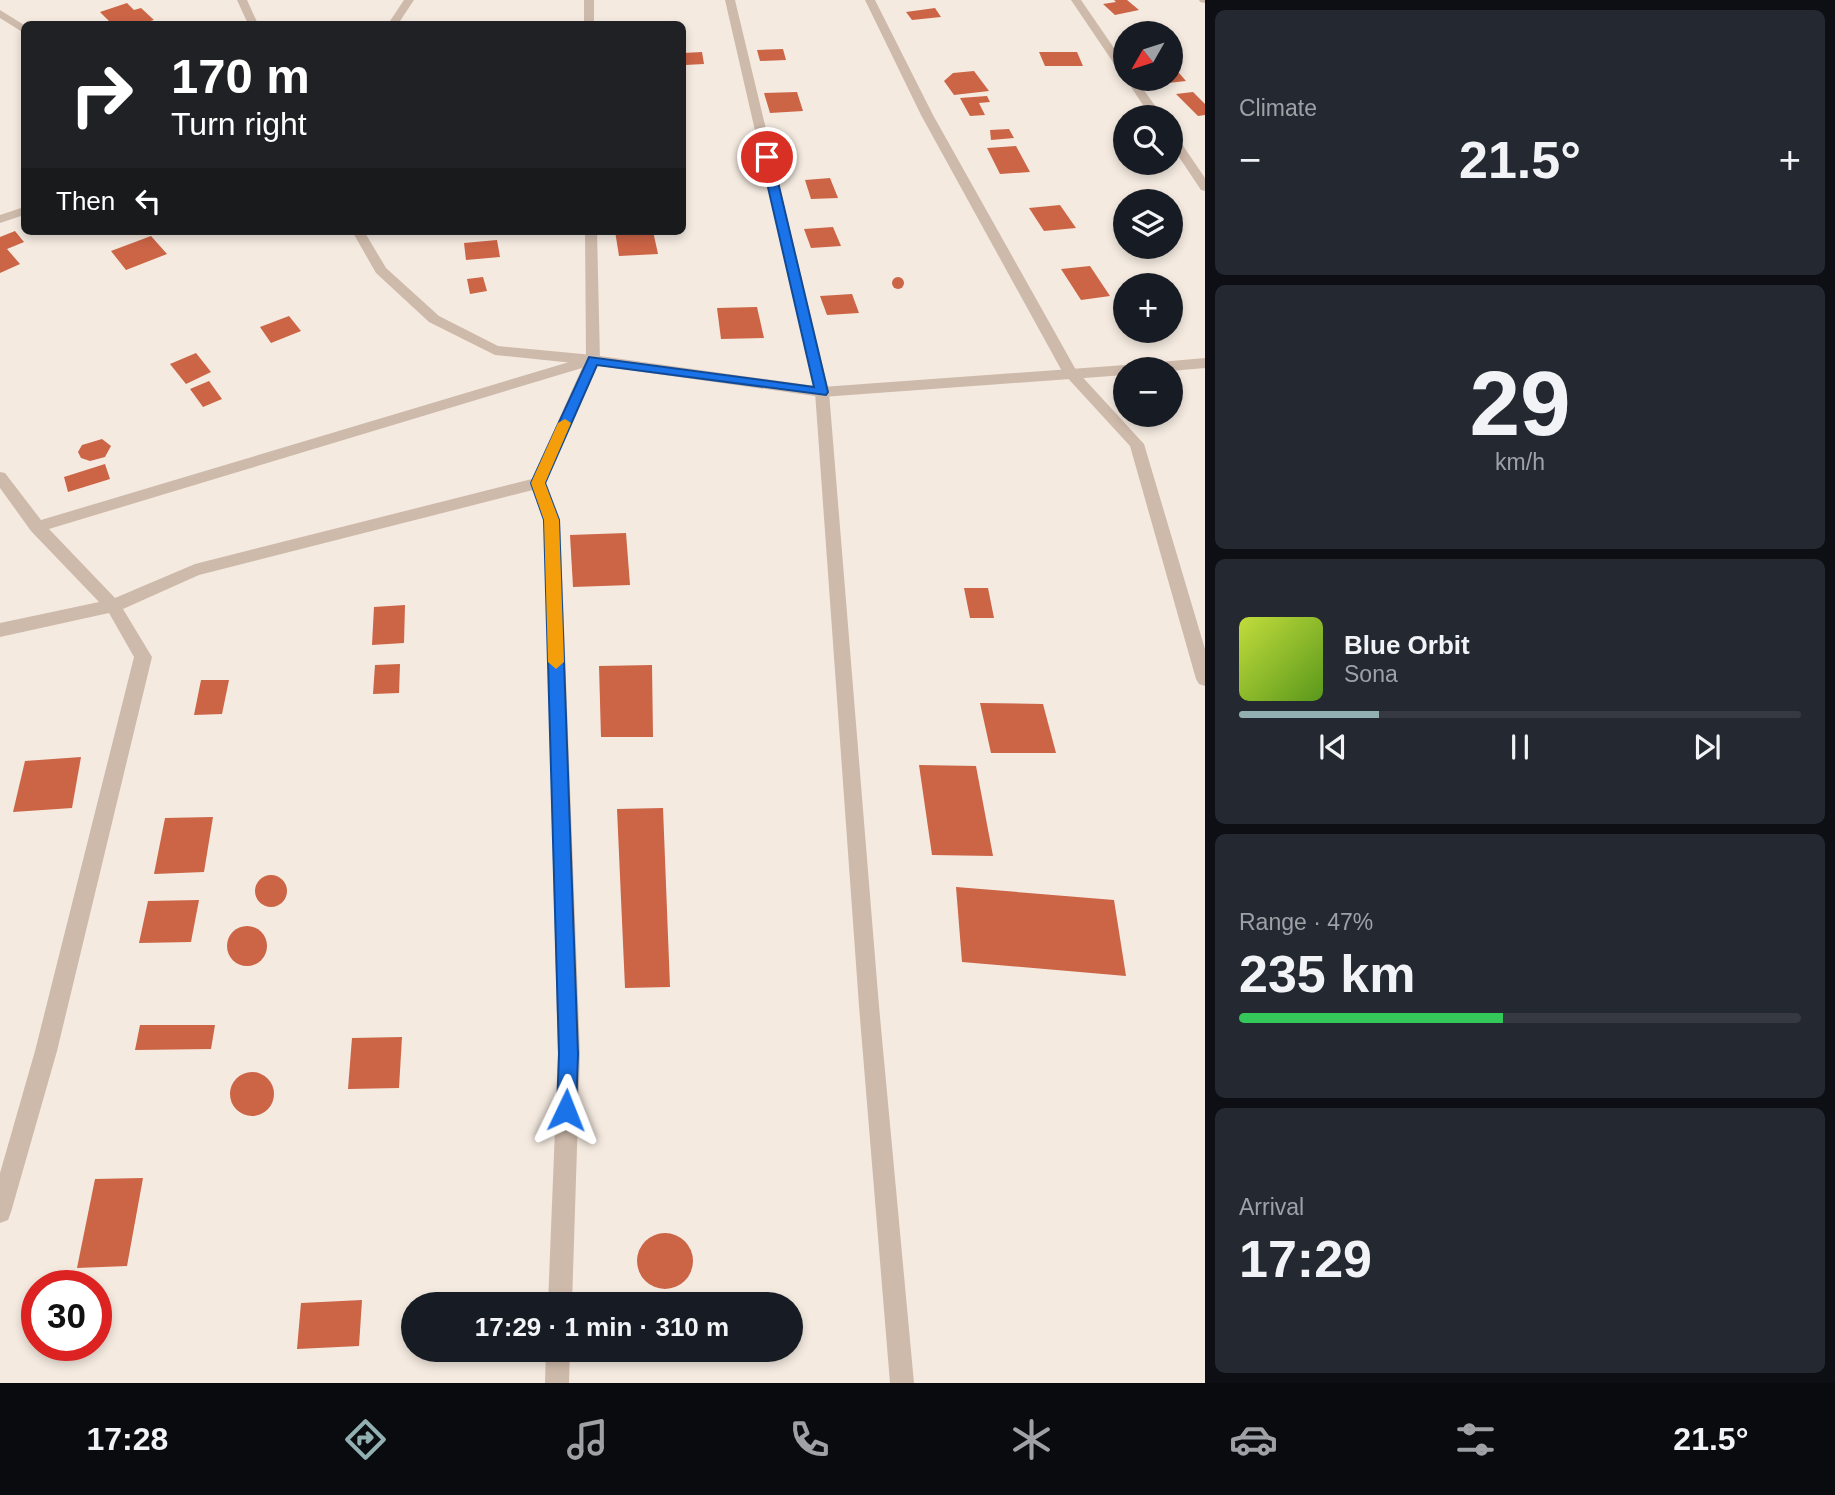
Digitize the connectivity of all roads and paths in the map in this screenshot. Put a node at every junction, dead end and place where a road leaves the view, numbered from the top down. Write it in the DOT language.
graph roads {
  1 [pos="242,0"];
  2 [pos="409,0"];
  3 [pos="589,0"];
  4 [pos="730,0"];
  5 [pos="870,0"];
  6 [pos="1076,0"];
  7 [pos="0,13"];
  8 [pos="252,21"];
  9 [pos="395,21"];
  10 [pos="589,21"];
  11 [pos="21,28"];
  12 [pos="1113,54"];
  13 [pos="1183,155"];
  14 [pos="1205,187"];
  15 [pos="21,212"];
  16 [pos="0,219"];
  17 [pos="360,235"];
  18 [pos="592,235"];
  19 [pos="593,360"];
  20 [pos="1205,363"];
  21 [pos="1183,365"];
  22 [pos="1113,371"];
  23 [pos="1070,373"];
  24 [pos="822,392"];
  25 [pos="0,477"];
  26 [pos="538,483"];
  27 [pos="37,527"];
  28 [pos="113,606"];
  29 [pos="0,630"];
  30 [pos="1205,679"];
  31 [pos="0,1212"];
  32 [pos="560,1292"];
  33 [pos="558,1362"];
  34 [pos="557,1383"];
  35 [pos="902,1383"];
  1 -- 8 [label="street"];
  2 -- 9 [label="street"];
  3 -- 10 [label="street"];
  4 -- 24 [label="street"];
  5 -- 23 [label="street"];
  6 -- 12 [label="street"];
  7 -- 11 [label="street"];
  13 -- 14 [label="street"];
  15 -- 16 [label="street"];
  17 -- 19 [label="street"];
  18 -- 19 [label="street"];
  19 -- 24 [label="street"];
  19 -- 26 [label="street"];
  19 -- 27 [label="street"];
  20 -- 21 [label="street"];
  22 -- 23 [label="street"];
  23 -- 24 [label="street"];
  23 -- 30 [label="street"];
  24 -- 35 [label="street"];
  25 -- 27 [label="street"];
  26 -- 28 [label="street"];
  26 -- 32 [label="street"];
  27 -- 28 [label="street"];
  28 -- 29 [label="street"];
  28 -- 31 [label="street"];
  33 -- 34 [label="street"];
}
